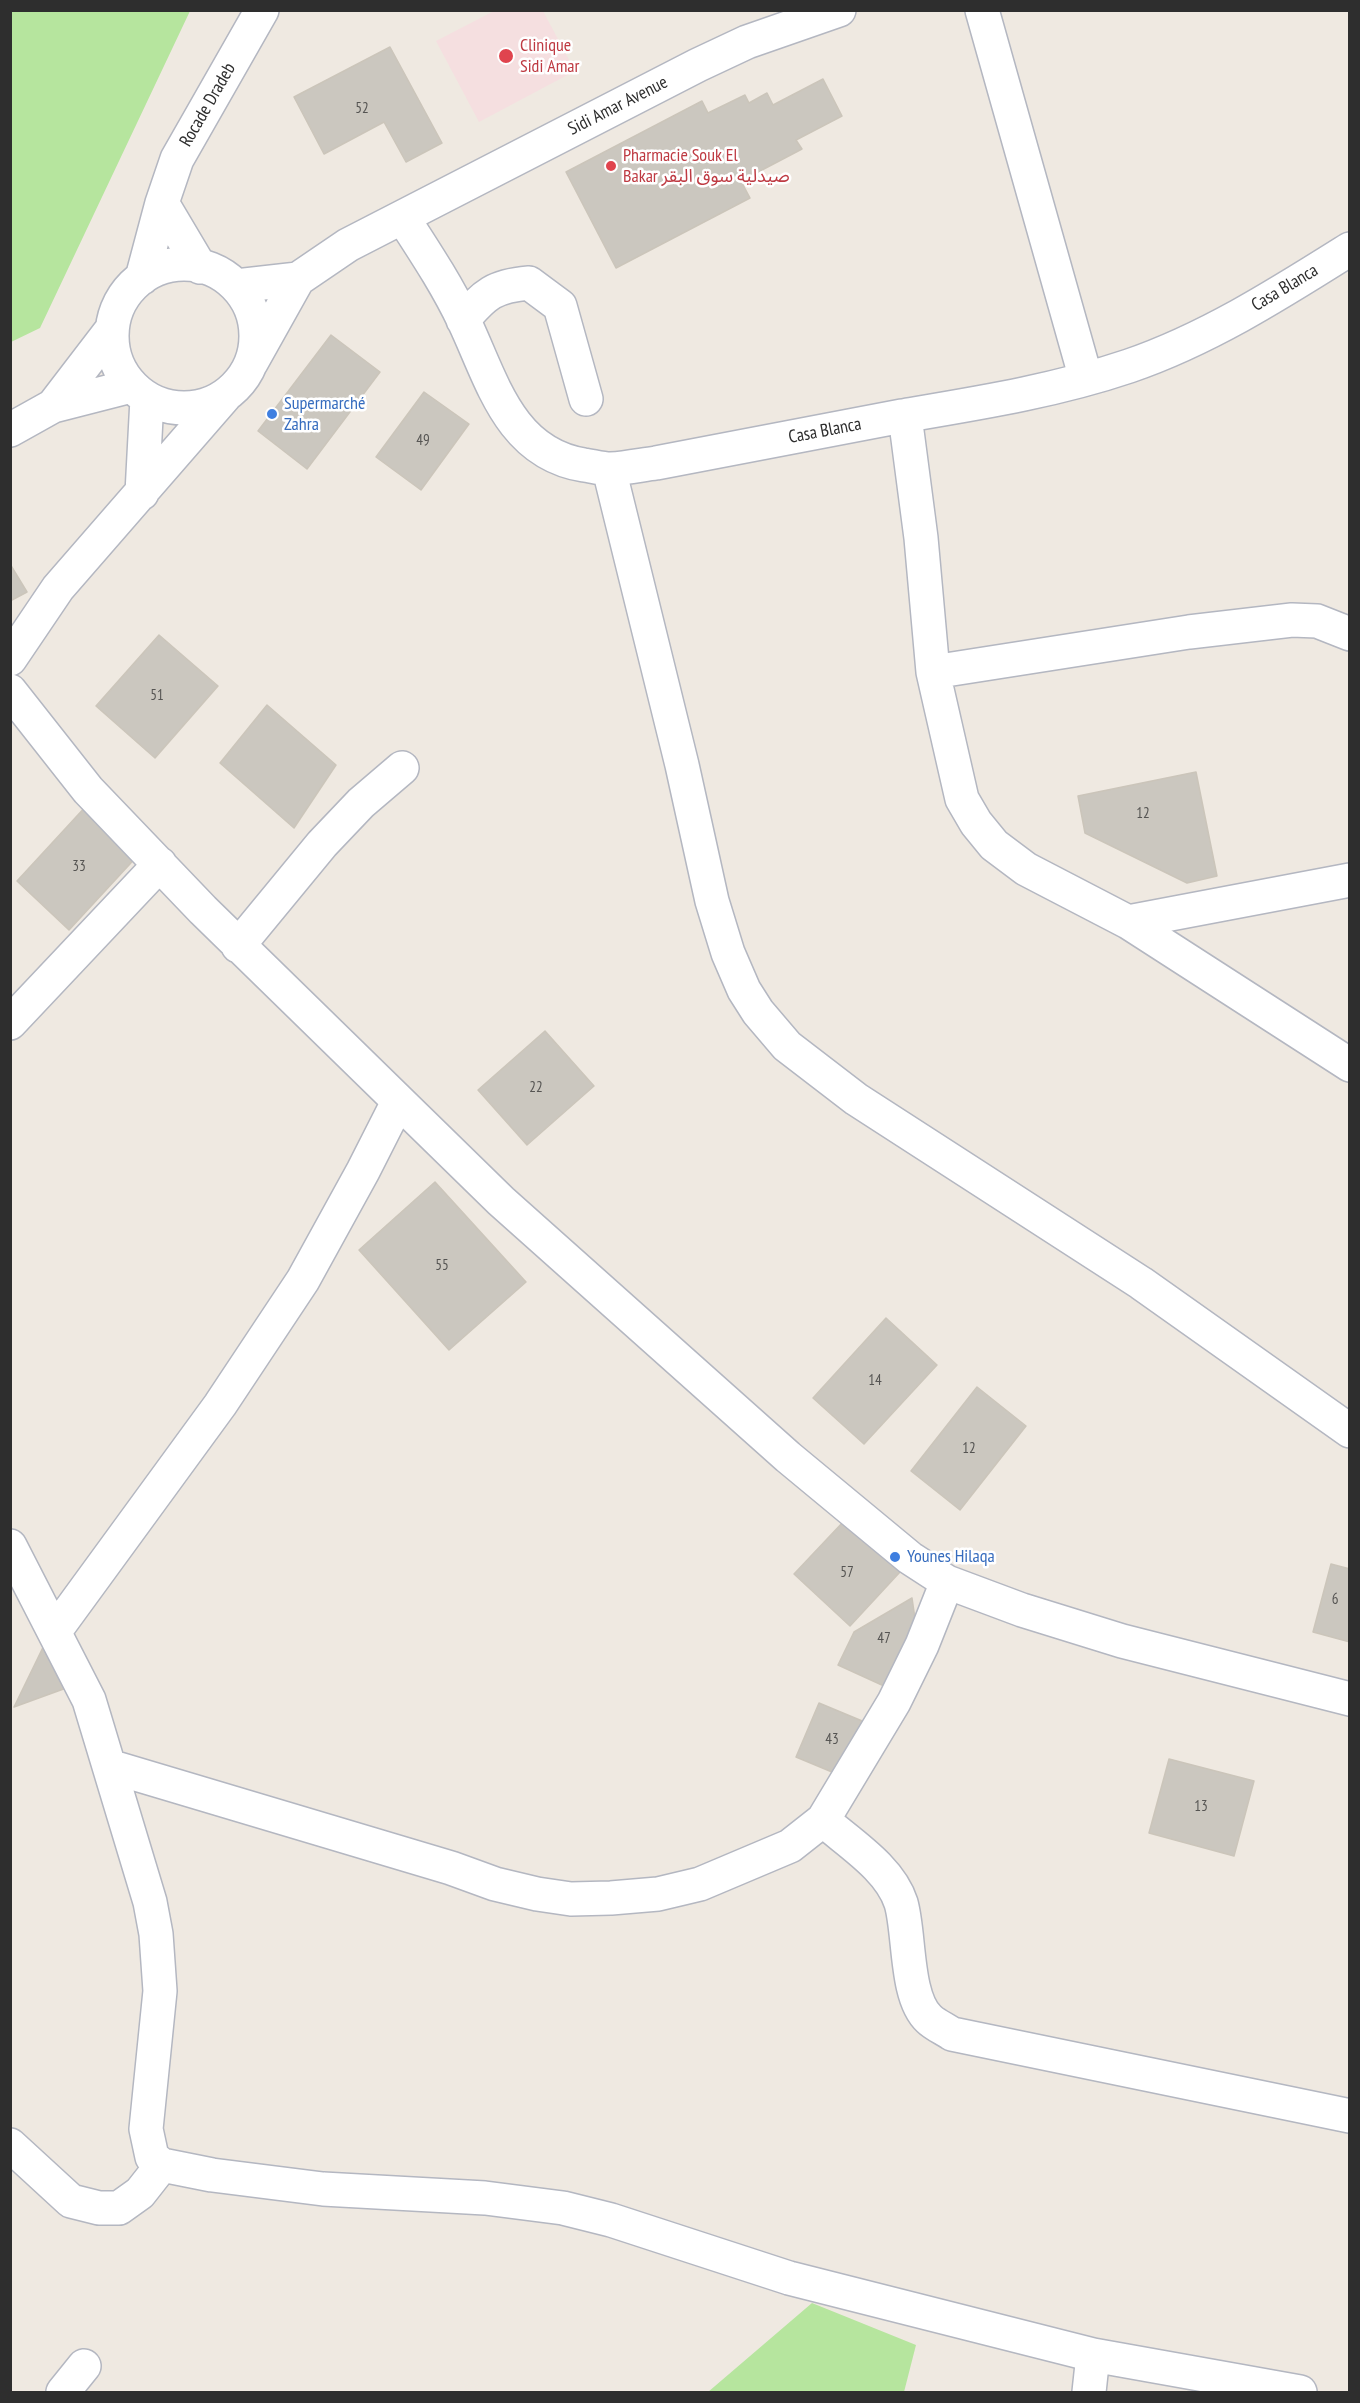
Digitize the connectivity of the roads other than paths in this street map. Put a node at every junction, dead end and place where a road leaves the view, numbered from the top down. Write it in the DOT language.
graph roads {
  1 [pos="262,10"];
  2 [pos="839,10"];
  3 [pos="982,10"];
  4 [pos="162,203"];
  5 [pos="404,218"];
  6 [pos="1350,249"];
  7 [pos="200,267"];
  8 [pos="142,278"];
  9 [pos="298,279"];
  10 [pos="236,286"];
  11 [pos="463,320"];
  12 [pos="112,329"];
  13 [pos="251,363"];
  14 [pos="1086,379"];
  15 [pos="139,392"];
  16 [pos="226,395"];
  17 [pos="586,399"];
  18 [pos="53,406"];
  19 [pos="904,416"];
  20 [pos="10,430"];
  21 [pos="609,469"];
  22 [pos="142,493"];
  23 [pos="1350,634"];
  24 [pos="10,659"];
  25 [pos="933,672"];
  26 [pos="10,691"];
  27 [pos="402,768"];
  28 [pos="160,864"];
  29 [pos="1350,880"];
  30 [pos="1128,922"];
  31 [pos="238,946"];
  32 [pos="10,1023"];
  33 [pos="1350,1065"];
  34 [pos="398,1102"];
  35 [pos="1350,1431"];
  36 [pos="10,1546"];
  37 [pos="947,1582"];
  38 [pos="56,1631"];
  39 [pos="1350,1699"];
  40 [pos="109,1766"];
  41 [pos="823,1820"];
  42 [pos="1350,2116"];
  43 [pos="10,2145"];
  44 [pos="162,2165"];
  45 [pos="1093,2355"];
  46 [pos="84,2366"];
  47 [pos="63,2392"];
  48 [pos="1089,2392"];
  49 [pos="1300,2392"];
  1 -- 4 [label="street, Rocade Dradeb"];
  2 -- 5 [label="street, Sidi Amar Avenue"];
  3 -- 14 [label="street"];
  4 -- 7 [label="street"];
  4 -- 8 [label="street, Rocade Dradeb"];
  5 -- 9 [label="street, Sidi Amar Avenue"];
  5 -- 11 [label="street, Casa Blanca"];
  6 -- 14 [label="street, Casa Blanca"];
  7 -- 8 [label="street"];
  7 -- 10 [label="street"];
  8 -- 12 [label="street"];
  9 -- 10 [label="street"];
  9 -- 13 [label="street"];
  10 -- 13 [label="street"];
  11 -- 17 [label="street"];
  11 -- 21 [label="street, Casa Blanca"];
  12 -- 15 [label="street"];
  12 -- 18 [label="street"];
  13 -- 16 [label="street"];
  14 -- 19 [label="street, Casa Blanca"];
  15 -- 16 [label="street"];
  15 -- 18 [label="street"];
  15 -- 22 [label="street"];
  16 -- 22 [label="street"];
  18 -- 20 [label="street"];
  19 -- 21 [label="street, Casa Blanca"];
  19 -- 25 [label="street"];
  21 -- 35 [label="street"];
  22 -- 24 [label="street"];
  23 -- 25 [label="street"];
  25 -- 30 [label="street"];
  26 -- 28 [label="street"];
  27 -- 31 [label="street"];
  28 -- 31 [label="street"];
  28 -- 32 [label="street"];
  29 -- 30 [label="street"];
  30 -- 33 [label="street"];
  31 -- 34 [label="street"];
  34 -- 37 [label="street"];
  34 -- 38 [label="street"];
  36 -- 38 [label="street"];
  37 -- 39 [label="street"];
  37 -- 41 [label="street"];
  38 -- 40 [label="street"];
  40 -- 41 [label="street"];
  40 -- 44 [label="street"];
  41 -- 42 [label="street"];
  43 -- 44 [label="street"];
  44 -- 45 [label="street"];
  45 -- 48 [label="street"];
  45 -- 49 [label="street"];
  46 -- 47 [label="street"];
}
